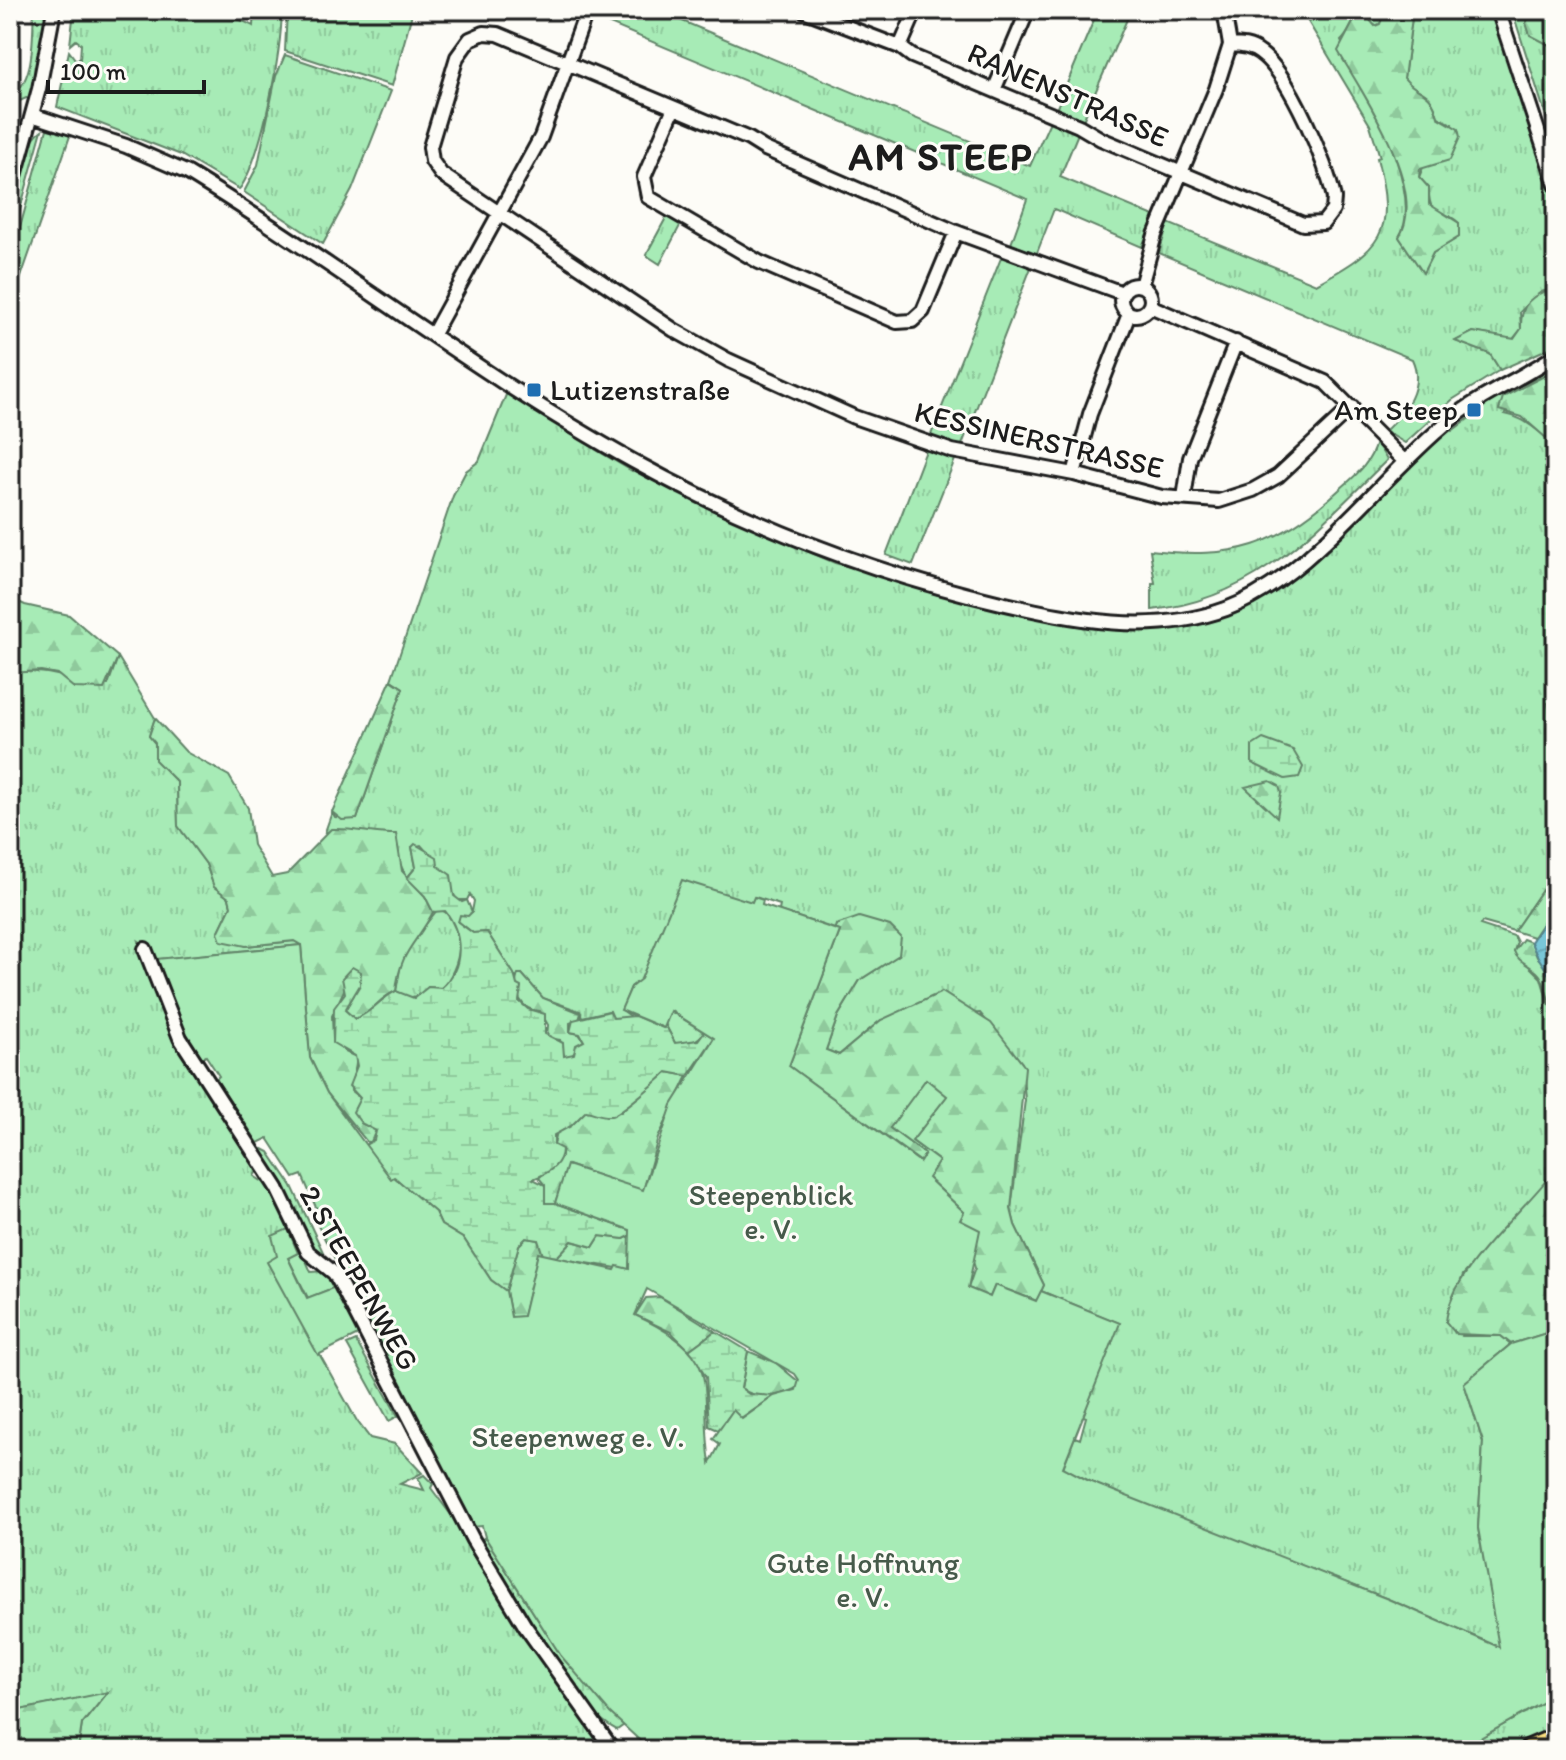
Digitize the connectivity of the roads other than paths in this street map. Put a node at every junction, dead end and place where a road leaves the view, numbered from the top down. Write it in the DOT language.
graph roads {
  1 [pos="54,10"];
  2 [pos="587,10"];
  3 [pos="803,10"];
  4 [pos="916,10"];
  5 [pos="1028,10"];
  6 [pos="1224,10"];
  7 [pos="1498,10"];
  8 [pos="1230,45"];
  9 [pos="900,47"];
  10 [pos="570,64"];
  11 [pos="995,88"];
  12 [pos="673,110"];
  13 [pos="32,115"];
  14 [pos="1181,173"];
  15 [pos="1556,185"];
  16 [pos="10,194"];
  17 [pos="500,212"];
  18 [pos="956,232"];
  19 [pos="1141,286"];
  20 [pos="1122,293"];
  21 [pos="1150,306"];
  22 [pos="1129,314"];
  23 [pos="433,334"];
  24 [pos="1236,342"];
  25 [pos="1553,359"];
  26 [pos="1352,407"];
  27 [pos="1405,462"];
  28 [pos="1074,474"];
  29 [pos="1184,498"];
  30 [pos="145,949"];
  31 [pos="1556,1739"];
  32 [pos="613,1750"];
  33 [pos="1530,1750"];
  1 -- 13 [label="street"];
  2 -- 10 [label="street"];
  3 -- 9 [label="street, RANENSTRASSE"];
  4 -- 9 [label="street"];
  5 -- 11 [label="street"];
  6 -- 8 [label="street"];
  7 -- 15 [label="street"];
  8 -- 14 [label="street"];
  8 -- 14 [label="street, RANENSTRASSE"];
  9 -- 11 [label="street, RANENSTRASSE"];
  10 -- 12 [label="street"];
  10 -- 17 [label="street"];
  10 -- 17 [label="street, KESSINERSTRASSE"];
  11 -- 14 [label="street, RANENSTRASSE"];
  12 -- 18 [label="street"];
  12 -- 18 [label="street"];
  13 -- 16 [label="street"];
  13 -- 23 [label="street"];
  14 -- 19 [label="street"];
  17 -- 23 [label="street"];
  17 -- 28 [label="street, KESSINERSTRASSE"];
  18 -- 20 [label="street"];
  19 -- 20 [label="street"];
  19 -- 21 [label="street"];
  20 -- 22 [label="street"];
  21 -- 22 [label="street"];
  21 -- 24 [label="street"];
  22 -- 28 [label="street"];
  23 -- 27 [label="street"];
  24 -- 26 [label="street"];
  24 -- 29 [label="street"];
  25 -- 27 [label="street"];
  26 -- 27 [label="street"];
  26 -- 29 [label="street, KESSINERSTRASSE"];
  28 -- 29 [label="street, KESSINERSTRASSE"];
  30 -- 32 [label="street, 2.STEEPENWEG"];
  31 -- 33 [label="main road"];
}
